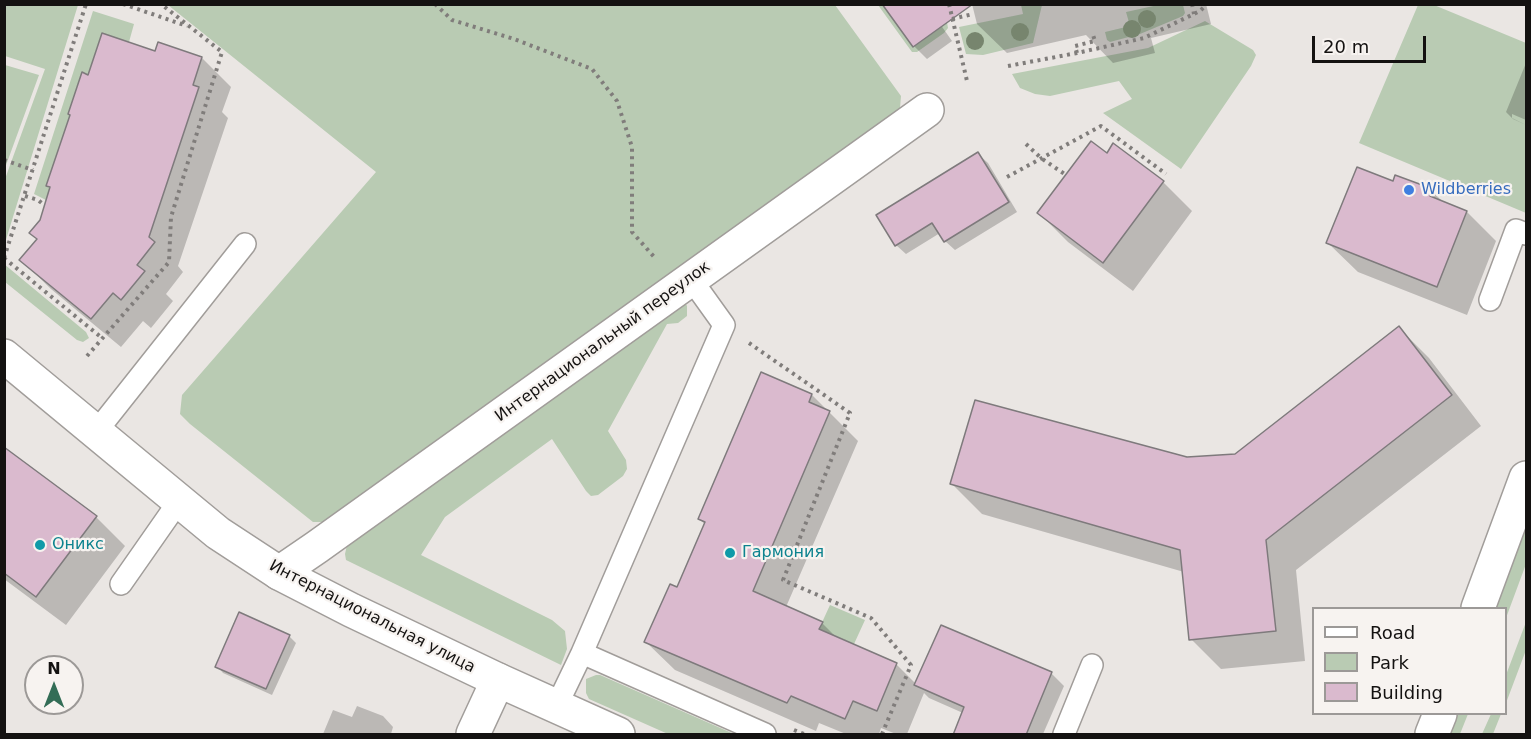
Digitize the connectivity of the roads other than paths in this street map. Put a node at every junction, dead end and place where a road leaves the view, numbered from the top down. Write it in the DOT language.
graph roads {
  1 [pos="927,110"];
  2 [pos="1527,234"];
  3 [pos="245,244"];
  4 [pos="686,283"];
  5 [pos="1490,300"];
  6 [pos="4,356"];
  7 [pos="96,432"];
  8 [pos="1527,478"];
  9 [pos="179,501"];
  10 [pos="279,573"];
  11 [pos="121,584"];
  12 [pos="1479,607"];
  13 [pos="582,653"];
  14 [pos="1092,665"];
  15 [pos="498,680"];
  16 [pos="556,707"];
  17 [pos="1440,715"];
  18 [pos="473,735"];
  19 [pos="618,735"];
  20 [pos="765,735"];
  21 [pos="1064,735"];
  22 [pos="1432,735"];
  1 -- 4 [label="street, Интернациональный переулок"];
  2 -- 5 [label="lane"];
  3 -- 7 [label="lane"];
  4 -- 10 [label="street, Интернациональный переулок"];
  4 -- 13 [label="lane"];
  6 -- 7 [label="street, Интернациональная улица"];
  7 -- 9 [label="street, Интернациональная улица"];
  8 -- 12 [label="street"];
  9 -- 10 [label="street, Интернациональная улица"];
  9 -- 11 [label="lane"];
  10 -- 15 [label="street, Интернациональная улица"];
  13 -- 16 [label="lane"];
  13 -- 20 [label="lane"];
  14 -- 21 [label="lane"];
  15 -- 16 [label="street, Интернациональная улица"];
  15 -- 18 [label="street"];
  16 -- 19 [label="street, Интернациональная улица"];
  17 -- 22 [label="street"];
}
